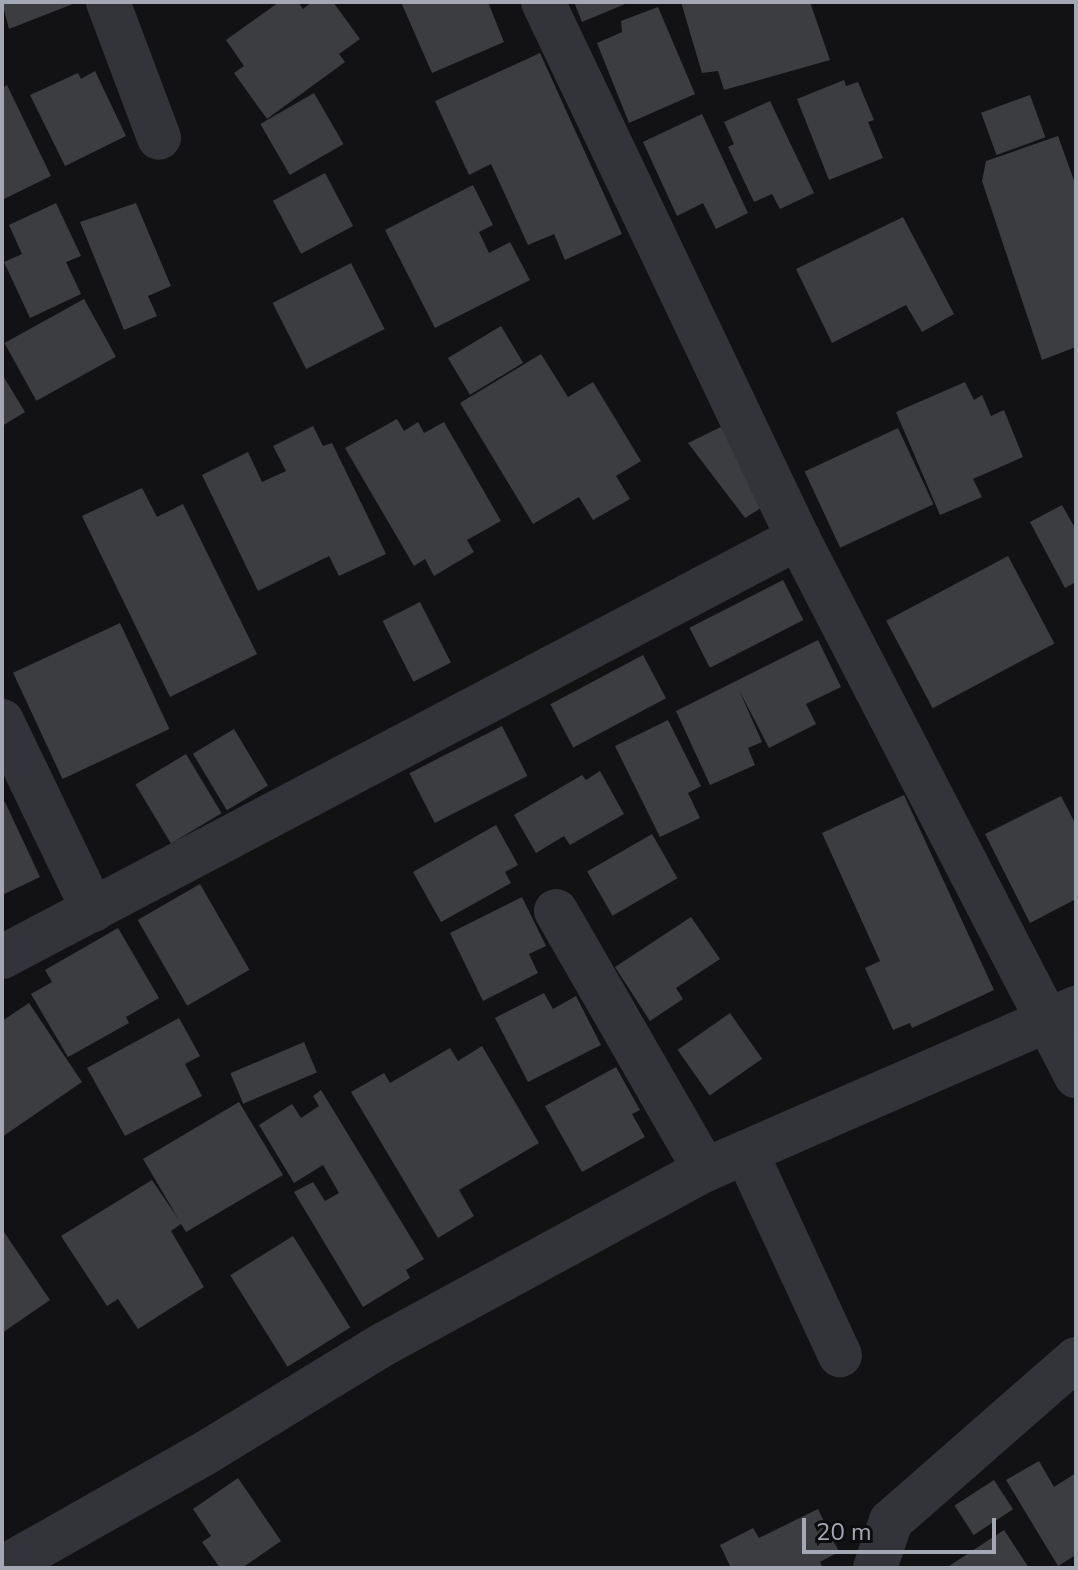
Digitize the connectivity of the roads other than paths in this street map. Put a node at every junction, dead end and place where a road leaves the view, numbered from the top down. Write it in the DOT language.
graph roads {
  1 [pos="108,2"];
  2 [pos="543,2"];
  3 [pos="159,138"];
  4 [pos="798,538"];
  5 [pos="2,721"];
  6 [pos="93,910"];
  7 [pos="556,911"];
  8 [pos="2,957"];
  9 [pos="1062,1015"];
  10 [pos="1076,1076"];
  11 [pos="746,1152"];
  12 [pos="705,1170"];
  13 [pos="840,1355"];
  14 [pos="1076,1359"];
  15 [pos="2,1568"];
  16 [pos="875,1568"];
  1 -- 3 [label="street"];
  2 -- 4 [label="street"];
  4 -- 6 [label="street"];
  4 -- 9 [label="street"];
  5 -- 6 [label="street"];
  6 -- 8 [label="street"];
  7 -- 12 [label="street"];
  9 -- 10 [label="street"];
  9 -- 11 [label="street"];
  11 -- 12 [label="street"];
  11 -- 13 [label="street"];
  12 -- 15 [label="street"];
  14 -- 16 [label="street"];
}
